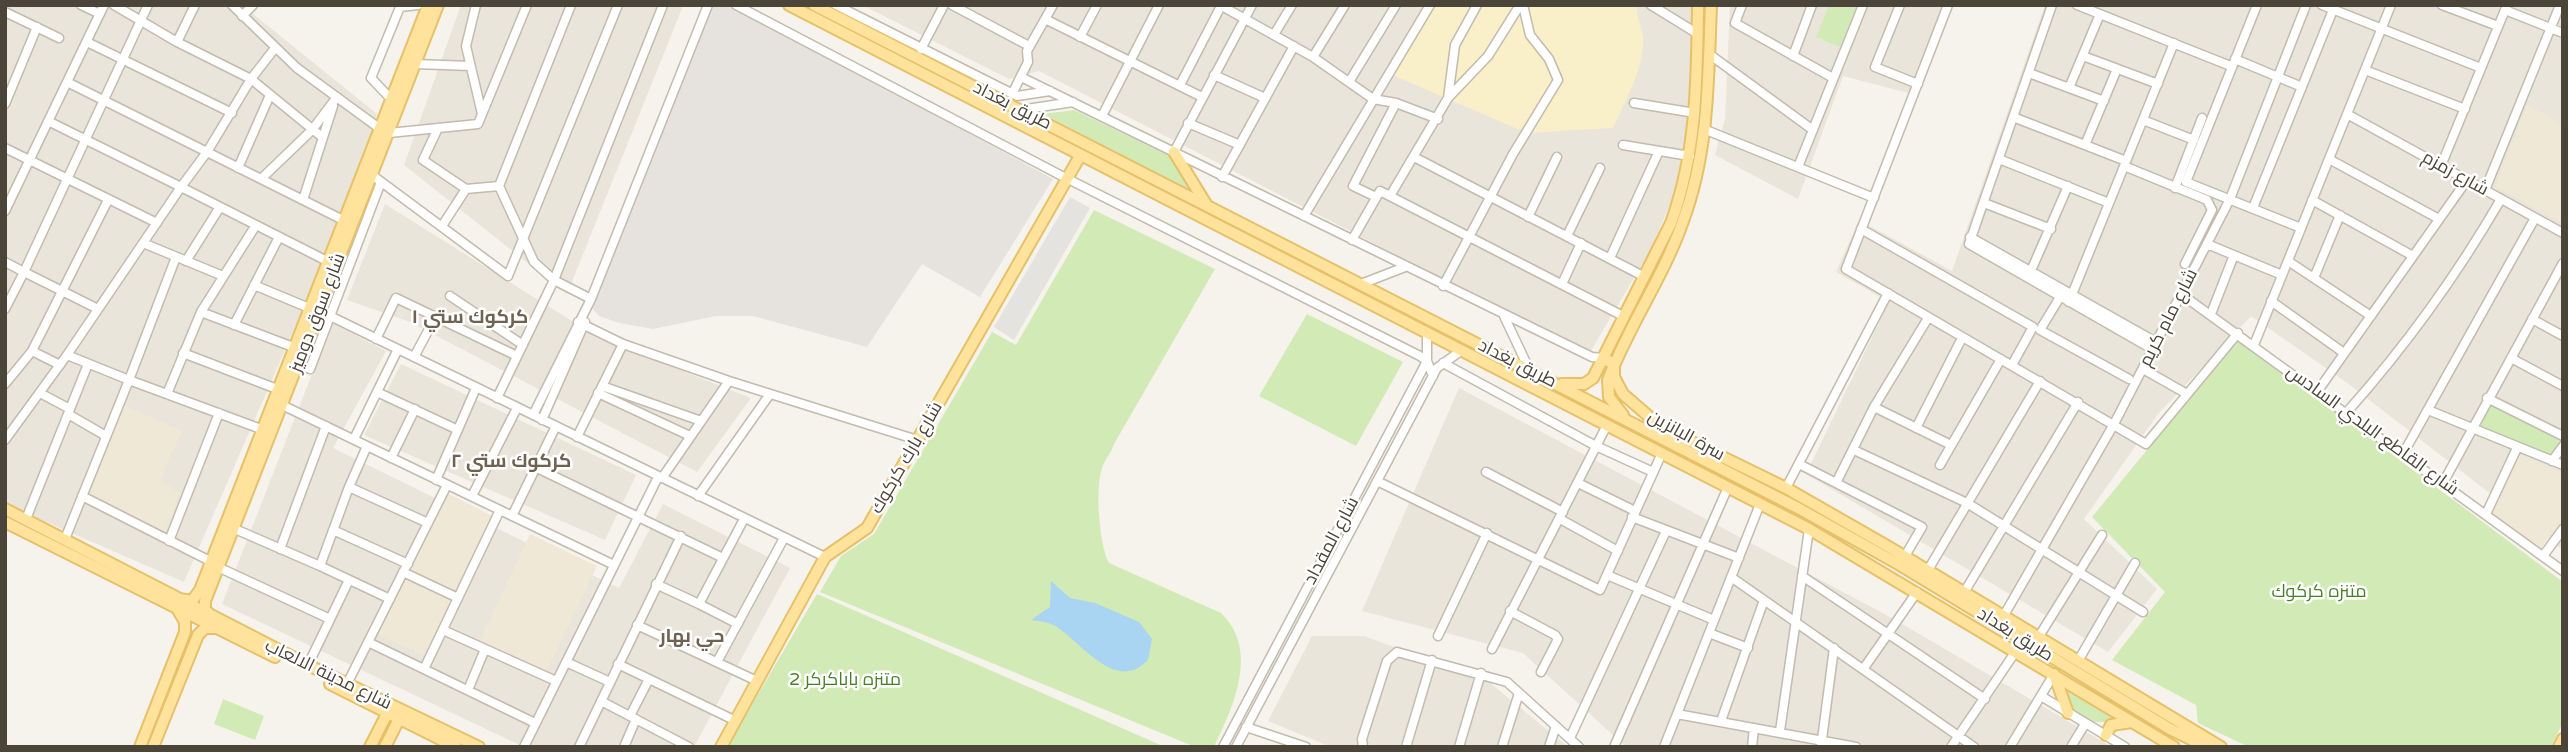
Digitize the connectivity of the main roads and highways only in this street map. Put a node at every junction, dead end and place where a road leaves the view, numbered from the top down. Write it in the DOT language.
graph roads {
  1 [pos="428,5"];
  2 [pos="438,5"];
  3 [pos="789,5"];
  4 [pos="814,5"];
  5 [pos="1698,5"];
  6 [pos="1711,5"];
  7 [pos="835,7"];
  8 [pos="384,130"];
  9 [pos="378,147"];
  10 [pos="1174,152"];
  11 [pos="1077,155"];
  12 [pos="1065,177"];
  13 [pos="1208,206"];
  14 [pos="1266,236"];
  15 [pos="1261,247"];
  16 [pos="1609,361"];
  17 [pos="1556,384"];
  18 [pos="1629,422"];
  19 [pos="251,470"];
  20 [pos="1801,503"];
  21 [pos="5,509"];
  22 [pos="5,522"];
  23 [pos="853,537"];
  24 [pos="1887,552"];
  25 [pos="216,565"];
  26 [pos="1913,573"];
  27 [pos="1904,585"];
  28 [pos="204,592"];
  29 [pos="177,604"];
  30 [pos="1988,613"];
  31 [pos="215,623"];
  32 [pos="2071,662"];
  33 [pos="2054,674"];
  34 [pos="2111,687"];
  35 [pos="389,709"];
  36 [pos="2068,713"];
  37 [pos="401,715"];
  38 [pos="2132,722"];
  39 [pos="2106,736"];
  40 [pos="2563,739"];
  41 [pos="140,747"];
  42 [pos="153,747"];
  43 [pos="370,747"];
  44 [pos="385,747"];
  45 [pos="456,747"];
  46 [pos="479,747"];
  47 [pos="721,747"];
  48 [pos="2174,747"];
  49 [pos="2207,747"];
  50 [pos="2221,747"];
  51 [pos="2559,747"];
  1 -- 8 [label="main road, شارع سوق دوميز"];
  2 -- 8 [label="main road, شارع سوق دوميز"];
  3 -- 11 [label="main road, طريق بغداد"];
  4 -- 7 [label="main road, طريق بغداد"];
  5 -- 16 [label="main road"];
  6 -- 16 [label="main road"];
  7 -- 13 [label="main road, طريق بغداد"];
  8 -- 9 [label="main road, شارع سوق دوميز"];
  9 -- 19 [label="main road, شارع سوق دوميز"];
  9 -- 19 [label="main road, شارع سوق دوميز"];
  10 -- 13 [label="main road"];
  11 -- 12 [label="main road, شارع بارك كركوك"];
  11 -- 15 [label="main road, طريق بغداد"];
  12 -- 23 [label="main road"];
  12 -- 23 [label="main road, شارع بارك كركوك"];
  13 -- 14 [label="main road, طريق بغداد"];
  14 -- 15 [label="main road"];
  14 -- 17 [label="main road, طريق بغداد"];
  15 -- 27 [label="main road, طريق بغداد"];
  16 -- 17 [label="main road"];
  16 -- 18 [label="main road"];
  16 -- 20 [label="main road, سرة البانزين"];
  17 -- 18 [label="main road, طريق بغداد"];
  18 -- 20 [label="main road, طريق بغداد"];
  19 -- 25 [label="main road, شارع سوق دوميز"];
  19 -- 25 [label="main road, شارع سوق دوميز"];
  20 -- 24 [label="main road, طريق بغداد"];
  21 -- 29 [label="main road"];
  22 -- 29 [label="main road"];
  23 -- 47 [label="main road, شارع بارك كركوك"];
  24 -- 26 [label="main road, طريق بغداد"];
  24 -- 30 [label="main road"];
  25 -- 28 [label="main road, شارع سوق دوميز"];
  26 -- 27 [label="main road"];
  26 -- 30 [label="main road, طريق بغداد"];
  27 -- 33 [label="main road, طريق بغداد"];
  28 -- 29 [label="main road"];
  28 -- 31 [label="main road"];
  29 -- 31 [label="main road, شارع مدينة الالعاب"];
  29 -- 41 [label="main road"];
  30 -- 32 [label="main road, طريق بغداد"];
  30 -- 32 [label="main road"];
  31 -- 35 [label="main road, شارع مدينة الالعاب"];
  31 -- 35 [label="main road, شارع مدينة الالعاب"];
  31 -- 42 [label="main road"];
  32 -- 34 [label="main road, طريق بغداد"];
  33 -- 36 [label="main road"];
  33 -- 38 [label="main road, طريق بغداد"];
  34 -- 49 [label="main road, طريق بغداد"];
  34 -- 50 [label="main road"];
  35 -- 37 [label="main road, شارع مدينة الالعاب"];
  35 -- 43 [label="main road"];
  37 -- 44 [label="main road"];
  37 -- 45 [label="main road, شارع مدينة الالعاب"];
  37 -- 46 [label="main road, شارع مدينة الالعاب"];
  38 -- 39 [label="main road"];
  38 -- 48 [label="main road, طريق بغداد"];
  40 -- 51 [label="main road"];
}
